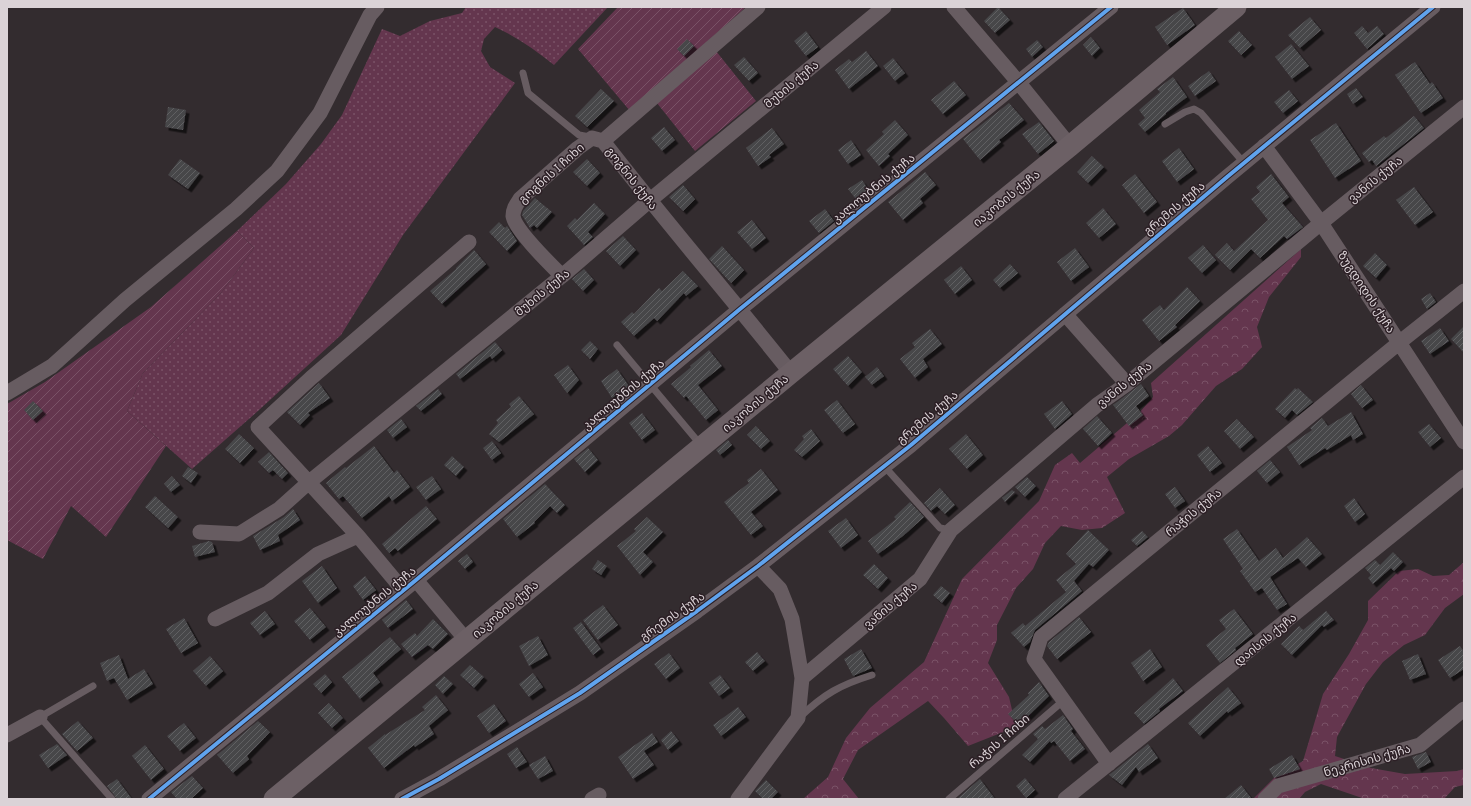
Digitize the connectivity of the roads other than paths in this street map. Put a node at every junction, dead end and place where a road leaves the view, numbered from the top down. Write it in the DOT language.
graph roads {
  1 [pos="377,7"];
  2 [pos="758,7"];
  3 [pos="884,7"];
  4 [pos="954,7"];
  5 [pos="1111,7"];
  6 [pos="1236,7"];
  7 [pos="1433,7"];
  8 [pos="523,73"];
  9 [pos="1019,83"];
  10 [pos="1464,107"];
  11 [pos="1165,124"];
  12 [pos="598,140"];
  13 [pos="1070,146"];
  14 [pos="1264,146"];
  15 [pos="1244,163"];
  16 [pos="649,201"];
  17 [pos="1321,223"];
  18 [pos="469,242"];
  19 [pos="562,276"];
  20 [pos="1464,290"];
  21 [pos="740,309"];
  22 [pos="1065,314"];
  23 [pos="1400,342"];
  24 [pos="617,344"];
  25 [pos="791,373"];
  26 [pos="650,384"];
  27 [pos="1127,384"];
  28 [pos="8,390"];
  29 [pos="1464,442"];
  30 [pos="702,447"];
  31 [pos="884,466"];
  32 [pos="1464,478"];
  33 [pos="308,483"];
  34 [pos="951,530"];
  35 [pos="200,532"];
  36 [pos="358,536"];
  37 [pos="758,566"];
  38 [pos="416,580"];
  39 [pos="402,590"];
  40 [pos="215,619"];
  41 [pos="467,641"];
  42 [pos="872,675"];
  43 [pos="802,678"];
  44 [pos="93,686"];
  45 [pos="1063,701"];
  46 [pos="1464,709"];
  47 [pos="40,717"];
  48 [pos="798,718"];
  49 [pos="7,735"];
  50 [pos="1109,764"];
  51 [pos="112,799"];
  52 [pos="149,799"];
  53 [pos="274,799"];
  54 [pos="402,799"];
  55 [pos="738,799"];
  56 [pos="949,799"];
  57 [pos="1065,799"];
  58 [pos="1265,799"];
  1 -- 28 [label="street"];
  2 -- 12 [label="street, გოგნის ქუჩა"];
  3 -- 16 [label="street, მუხის ქუჩა"];
  4 -- 9 [label="street"];
  5 -- 9 [label="street, კალოუბნის ქუჩა"];
  6 -- 13 [label="street, იაკობის ქუჩა"];
  7 -- 14 [label="street, გრემის ქუჩა"];
  8 -- 12 [label="lane"];
  9 -- 13 [label="street"];
  9 -- 21 [label="street, კალოუბნის ქუჩა"];
  10 -- 17 [label="street, ვანის ქუჩა"];
  11 -- 15 [label="lane"];
  12 -- 16 [label="street, გოგნის ქუჩა"];
  12 -- 19 [label="street, გოგნის I ჩიხი"];
  13 -- 25 [label="street, იაკობის ქუჩა"];
  14 -- 15 [label="street, გრემის ქუჩა"];
  14 -- 17 [label="street, ზუგდიდის ქუჩა"];
  15 -- 22 [label="street, გრემის ქუჩა"];
  16 -- 19 [label="street, მუხის ქუჩა"];
  16 -- 21 [label="street, გოგნის ქუჩა"];
  17 -- 23 [label="street, ზუგდიდის ქუჩა"];
  17 -- 27 [label="street, ვანის ქუჩა"];
  18 -- 33 [label="street"];
  19 -- 33 [label="street, მუხის ქუჩა"];
  20 -- 23 [label="street, რაჭის ქუჩა"];
  21 -- 25 [label="street, გოგნის ქუჩა"];
  21 -- 26 [label="street, კალოუბნის ქუჩა"];
  22 -- 27 [label="street"];
  22 -- 31 [label="street, გრემის ქუჩა"];
  23 -- 29 [label="street, ზუგდიდის ქუჩა"];
  23 -- 45 [label="street, რაჭის ქუჩა"];
  24 -- 26 [label="lane"];
  25 -- 30 [label="street, იაკობის ქუჩა"];
  26 -- 30 [label="lane"];
  26 -- 38 [label="street, კალოუბნის ქუჩა"];
  27 -- 34 [label="street, ვანის ქუჩა"];
  30 -- 41 [label="street, იაკობის ქუჩა"];
  31 -- 34 [label="lane"];
  31 -- 37 [label="street, გრემის ქუჩა"];
  32 -- 50 [label="street, დაისის ქუჩა"];
  33 -- 35 [label="street, მუხის ქუჩა"];
  33 -- 36 [label="street"];
  34 -- 43 [label="street, ვანის ქუჩა"];
  36 -- 39 [label="street"];
  36 -- 40 [label="street"];
  37 -- 43 [label="street"];
  37 -- 54 [label="street, გრემის ქუჩა"];
  38 -- 39 [label="street, კალოუბნის ქუჩა"];
  38 -- 41 [label="street"];
  39 -- 52 [label="street, კალოუბნის ქუჩა"];
  41 -- 53 [label="street, იაკობის ქუჩა"];
  42 -- 48 [label="lane"];
  43 -- 48 [label="street"];
  44 -- 47 [label="lane"];
  45 -- 50 [label="street, რაჭის ქუჩა"];
  45 -- 56 [label="lane, რაჭის I ჩიხი"];
  46 -- 58 [label="street, ნეკრისის ქუჩა"];
  47 -- 49 [label="street"];
  47 -- 51 [label="lane"];
  48 -- 55 [label="street"];
  50 -- 57 [label="street, დაისის ქუჩა"];
}
